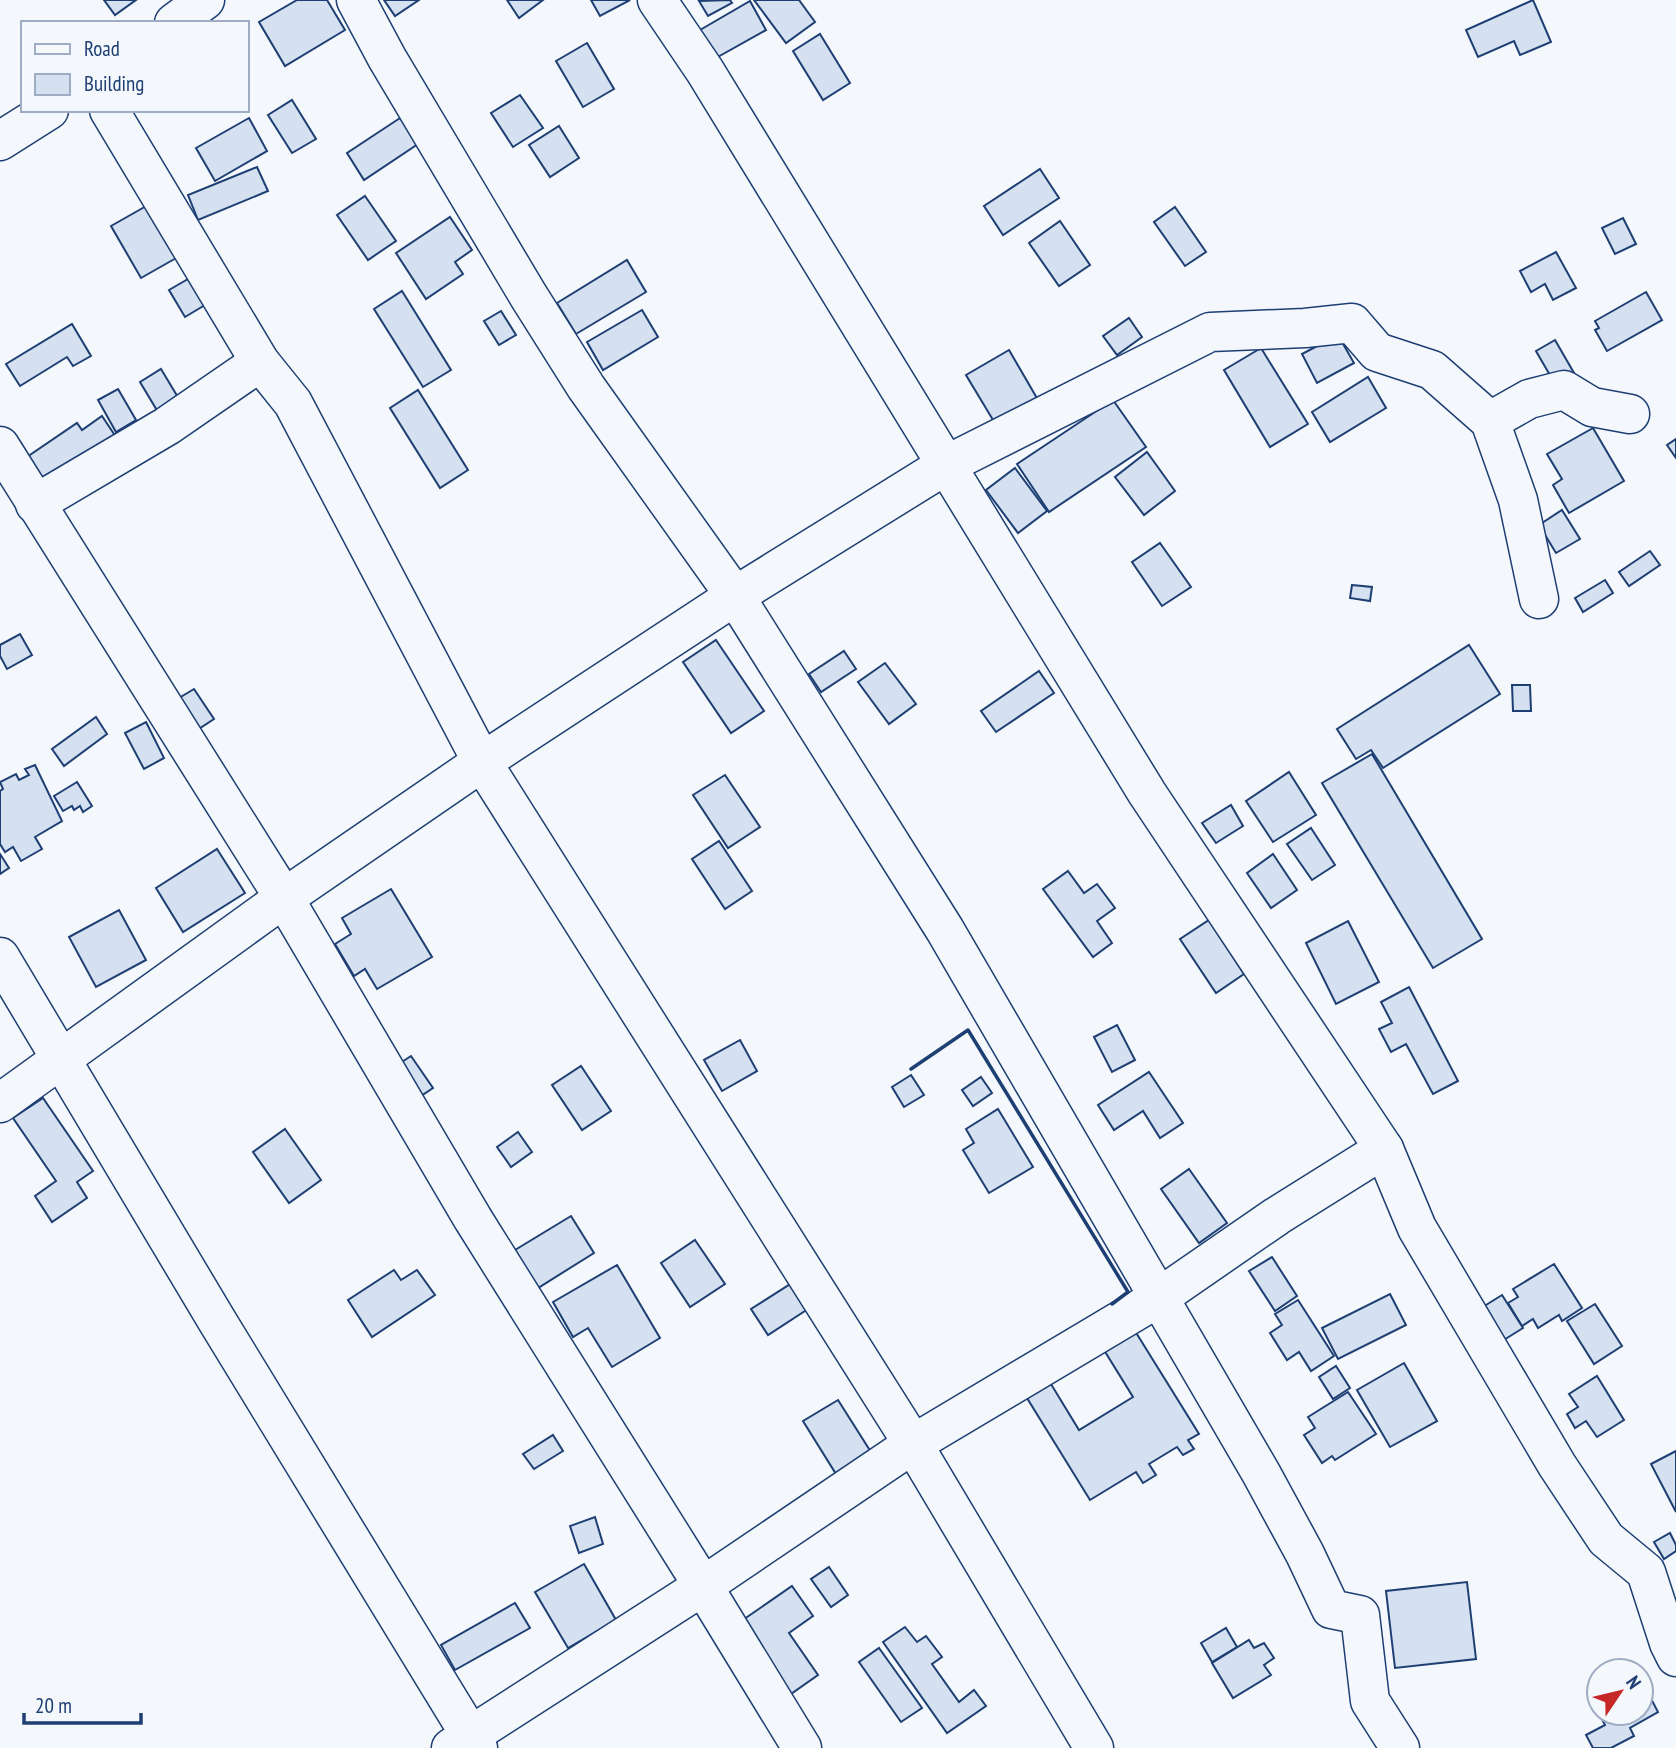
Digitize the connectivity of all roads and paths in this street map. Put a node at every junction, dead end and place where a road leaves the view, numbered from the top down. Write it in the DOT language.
graph roads {
  1 [pos="205,0"];
  2 [pos="356,0"];
  3 [pos="657,0"];
  4 [pos="177,21"];
  5 [pos="46,112"];
  6 [pos="110,112"];
  7 [pos="0,141"];
  8 [pos="260,362"];
  9 [pos="1630,414"];
  10 [pos="1490,421"];
  11 [pos="0,446"];
  12 [pos="946,464"];
  13 [pos="35,504"];
  14 [pos="735,596"];
  15 [pos="1539,599"];
  16 [pos="482,762"];
  17 [pos="284,898"];
  18 [pos="0,957"];
  19 [pos="61,1058"];
  20 [pos="0,1102"];
  21 [pos="1384,1149"];
  22 [pos="1158,1298"];
  23 [pos="913,1444"];
  24 [pos="703,1586"];
  25 [pos="1676,1657"];
  26 [pos="467,1744"];
  27 [pos="802,1748"];
  28 [pos="1094,1748"];
  29 [pos="1400,1748"];
  1 -- 4 [label="street"];
  2 -- 14 [label="street"];
  3 -- 12 [label="street"];
  5 -- 7 [label="street"];
  6 -- 8 [label="street"];
  8 -- 13 [label="street"];
  8 -- 16 [label="street"];
  9 -- 10 [label="street"];
  10 -- 12 [label="street"];
  10 -- 15 [label="street"];
  11 -- 13 [label="street"];
  12 -- 14 [label="street"];
  12 -- 21 [label="street"];
  13 -- 17 [label="street"];
  14 -- 16 [label="street"];
  14 -- 22 [label="street"];
  16 -- 17 [label="street"];
  16 -- 23 [label="street"];
  17 -- 19 [label="street"];
  17 -- 24 [label="street"];
  18 -- 19 [label="street"];
  19 -- 20 [label="street"];
  19 -- 26 [label="street"];
  21 -- 22 [label="street"];
  21 -- 25 [label="street"];
  22 -- 23 [label="street"];
  22 -- 29 [label="street"];
  23 -- 24 [label="street"];
  23 -- 28 [label="street"];
  24 -- 26 [label="street"];
  24 -- 27 [label="street"];
}
